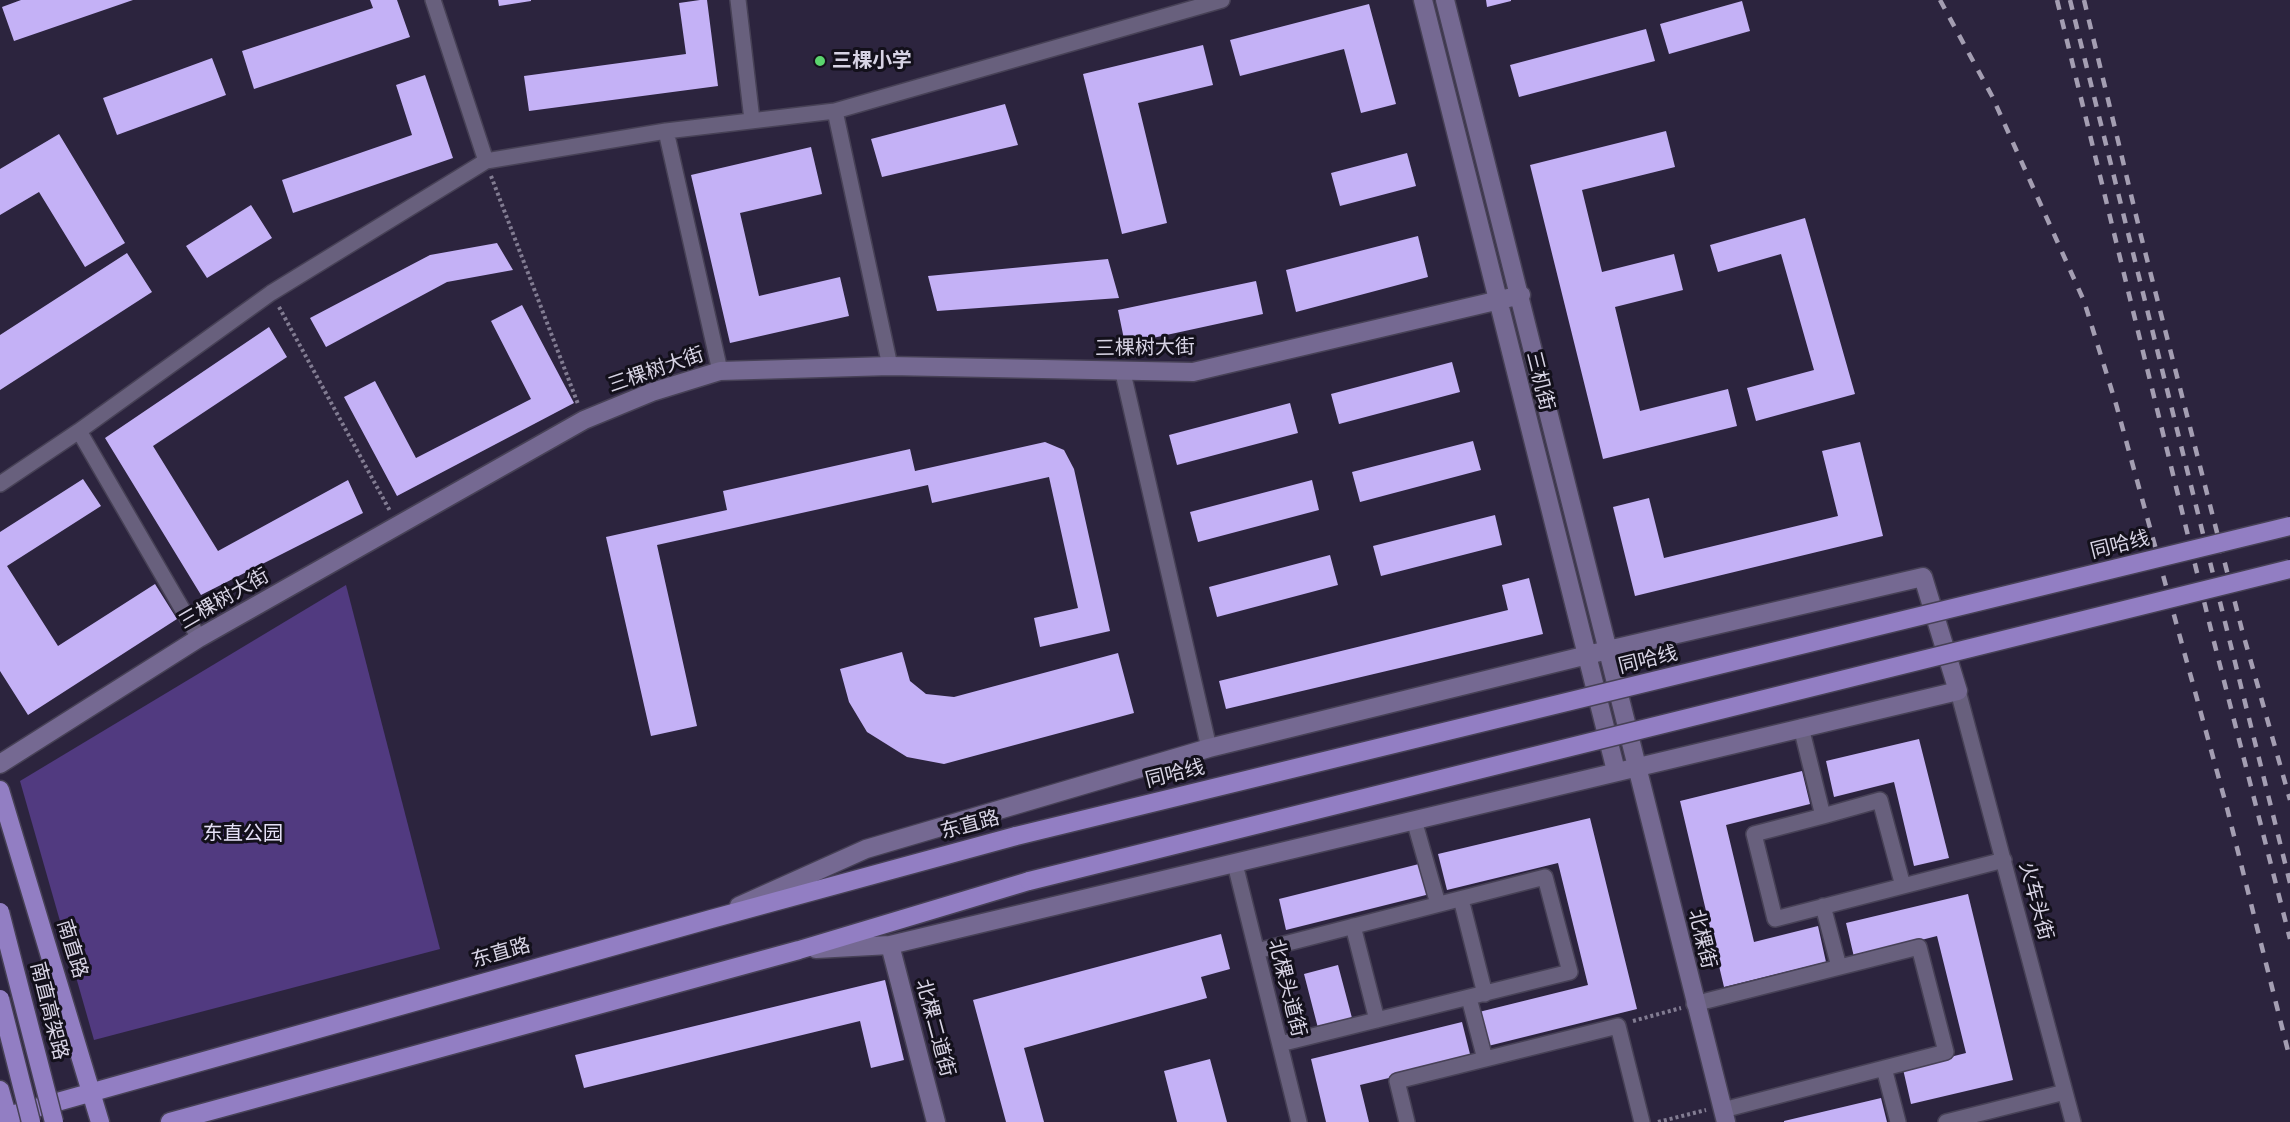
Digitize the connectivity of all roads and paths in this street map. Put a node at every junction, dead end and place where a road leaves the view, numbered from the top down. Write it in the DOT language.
graph roads {
  1 [pos="433,0"];
  2 [pos="738,0"];
  3 [pos="1222,0"];
  4 [pos="1423,0"];
  5 [pos="1445,0"];
  6 [pos="835,111"];
  7 [pos="752,120"];
  8 [pos="666,131"];
  9 [pos="486,161"];
  10 [pos="271,293"];
  11 [pos="1521,295"];
  12 [pos="1497,300"];
  13 [pos="890,366"];
  14 [pos="720,371"];
  15 [pos="1124,373"];
  16 [pos="584,420"];
  17 [pos="79,431"];
  18 [pos="0,484"];
  19 [pos="398,526"];
  20 [pos="2290,526"];
  21 [pos="2290,569"];
  22 [pos="199,638"];
  23 [pos="1608,650"];
  24 [pos="1585,656"];
  25 [pos="1958,691"];
  26 [pos="1801,727"];
  27 [pos="1209,748"];
  28 [pos="0,764"];
  29 [pos="1635,767"];
  30 [pos="1616,771"];
  31 [pos="0,790"];
  32 [pos="1823,816"];
  33 [pos="1414,820"];
  34 [pos="1016,836"];
  35 [pos="2004,860"];
  36 [pos="1235,864"];
  37 [pos="1903,886"];
  38 [pos="1461,898"];
  39 [pos="1438,904"];
  40 [pos="1823,906"];
  41 [pos="0,912"];
  42 [pos="711,918"];
  43 [pos="1353,926"];
  44 [pos="890,945"];
  45 [pos="799,950"];
  46 [pos="1257,951"];
  47 [pos="1839,967"];
  48 [pos="1485,994"];
  49 [pos="1469,998"];
  50 [pos="0,999"];
  51 [pos="1695,1004"];
  52 [pos="1377,1020"];
  53 [pos="1618,1026"];
  54 [pos="1280,1044"];
  55 [pos="1485,1059"];
  56 [pos="1884,1068"];
  57 [pos="0,1090"];
  58 [pos="92,1091"];
  59 [pos="2065,1092"];
  60 [pos="1723,1113"];
  61 [pos="5,1118"];
  62 [pos="1955,1121"];
  63 [pos="31,1122"];
  64 [pos="54,1122"];
  65 [pos="100,1122"];
  66 [pos="170,1122"];
  67 [pos="936,1122"];
  68 [pos="1299,1122"];
  69 [pos="1407,1122"];
  70 [pos="1642,1122"];
  71 [pos="1657,1122"];
  72 [pos="1898,1122"];
  73 [pos="2073,1122"];
  1 -- 9 [label="street"];
  2 -- 7 [label="street"];
  3 -- 6 [label="street"];
  4 -- 12 [label="main road, 三机街"];
  5 -- 11 [label="main road, 三机街"];
  6 -- 7 [label="street"];
  6 -- 13 [label="street"];
  7 -- 8 [label="street"];
  8 -- 9 [label="street"];
  8 -- 14 [label="street"];
  9 -- 10 [label="street"];
  9 -- 16 [label="path"];
  10 -- 17 [label="street"];
  10 -- 19 [label="path"];
  11 -- 12 [label="main road, 三棵树大街"];
  11 -- 23 [label="main road, 三机街"];
  12 -- 15 [label="main road, 三棵树大街"];
  12 -- 24 [label="main road, 三机街"];
  13 -- 14 [label="main road, 三棵树大街"];
  13 -- 15 [label="main road, 三棵树大街"];
  14 -- 16 [label="main road, 三棵树大街"];
  15 -- 27 [label="street"];
  16 -- 19 [label="main road, 三棵树大街"];
  17 -- 18 [label="street"];
  17 -- 22 [label="street"];
  19 -- 22 [label="main road, 三棵树大街"];
  20 -- 34 [label="highway, 同哈线, bridge"];
  21 -- 45 [label="highway, bridge"];
  22 -- 28 [label="main road, 三棵树大街"];
  23 -- 24 [label="main road"];
  23 -- 25 [label="main road"];
  23 -- 29 [label="main road, 三机街"];
  24 -- 27 [label="main road"];
  24 -- 30 [label="main road, 三机街"];
  25 -- 26 [label="main road"];
  25 -- 35 [label="street, 火车头街"];
  26 -- 29 [label="main road"];
  26 -- 32 [label="street"];
  27 -- 42 [label="main road"];
  29 -- 30 [label="main road"];
  29 -- 51 [label="main road, 北棵街"];
  30 -- 33 [label="main road"];
  31 -- 58 [label="highway, 南直路"];
  32 -- 37 [label="street"];
  32 -- 40 [label="street"];
  33 -- 36 [label="main road"];
  33 -- 39 [label="street"];
  34 -- 42 [label="highway, 东直路"];
  35 -- 37 [label="street"];
  35 -- 59 [label="street, 火车头街"];
  36 -- 44 [label="main road"];
  36 -- 46 [label="street, 北棵头道街"];
  37 -- 40 [label="street"];
  38 -- 39 [label="street"];
  38 -- 48 [label="street"];
  38 -- 48 [label="street"];
  39 -- 43 [label="street"];
  40 -- 47 [label="street"];
  41 -- 64 [label="highway, 南直高架路, bridge"];
  42 -- 58 [label="highway, 东直路"];
  43 -- 46 [label="street"];
  43 -- 52 [label="street"];
  44 -- 45 [label="main road"];
  44 -- 67 [label="main road, 北棵二道街"];
  45 -- 66 [label="highway"];
  46 -- 54 [label="street, 北棵头道街"];
  47 -- 51 [label="street"];
  47 -- 56 [label="street"];
  48 -- 49 [label="street"];
  49 -- 52 [label="street"];
  49 -- 55 [label="street"];
  50 -- 63 [label="highway, bridge"];
  51 -- 53 [label="path"];
  51 -- 60 [label="main road, 北棵街"];
  52 -- 54 [label="street"];
  53 -- 55 [label="street"];
  53 -- 70 [label="street"];
  54 -- 68 [label="street, 北棵头道街"];
  55 -- 69 [label="street"];
  56 -- 60 [label="street"];
  56 -- 72 [label="street"];
  57 -- 61 [label="highway"];
  58 -- 61 [label="highway, 东直路"];
  58 -- 65 [label="highway, 南直路"];
  59 -- 62 [label="street"];
  59 -- 73 [label="street, 火车头街"];
  60 -- 71 [label="path"];
}
